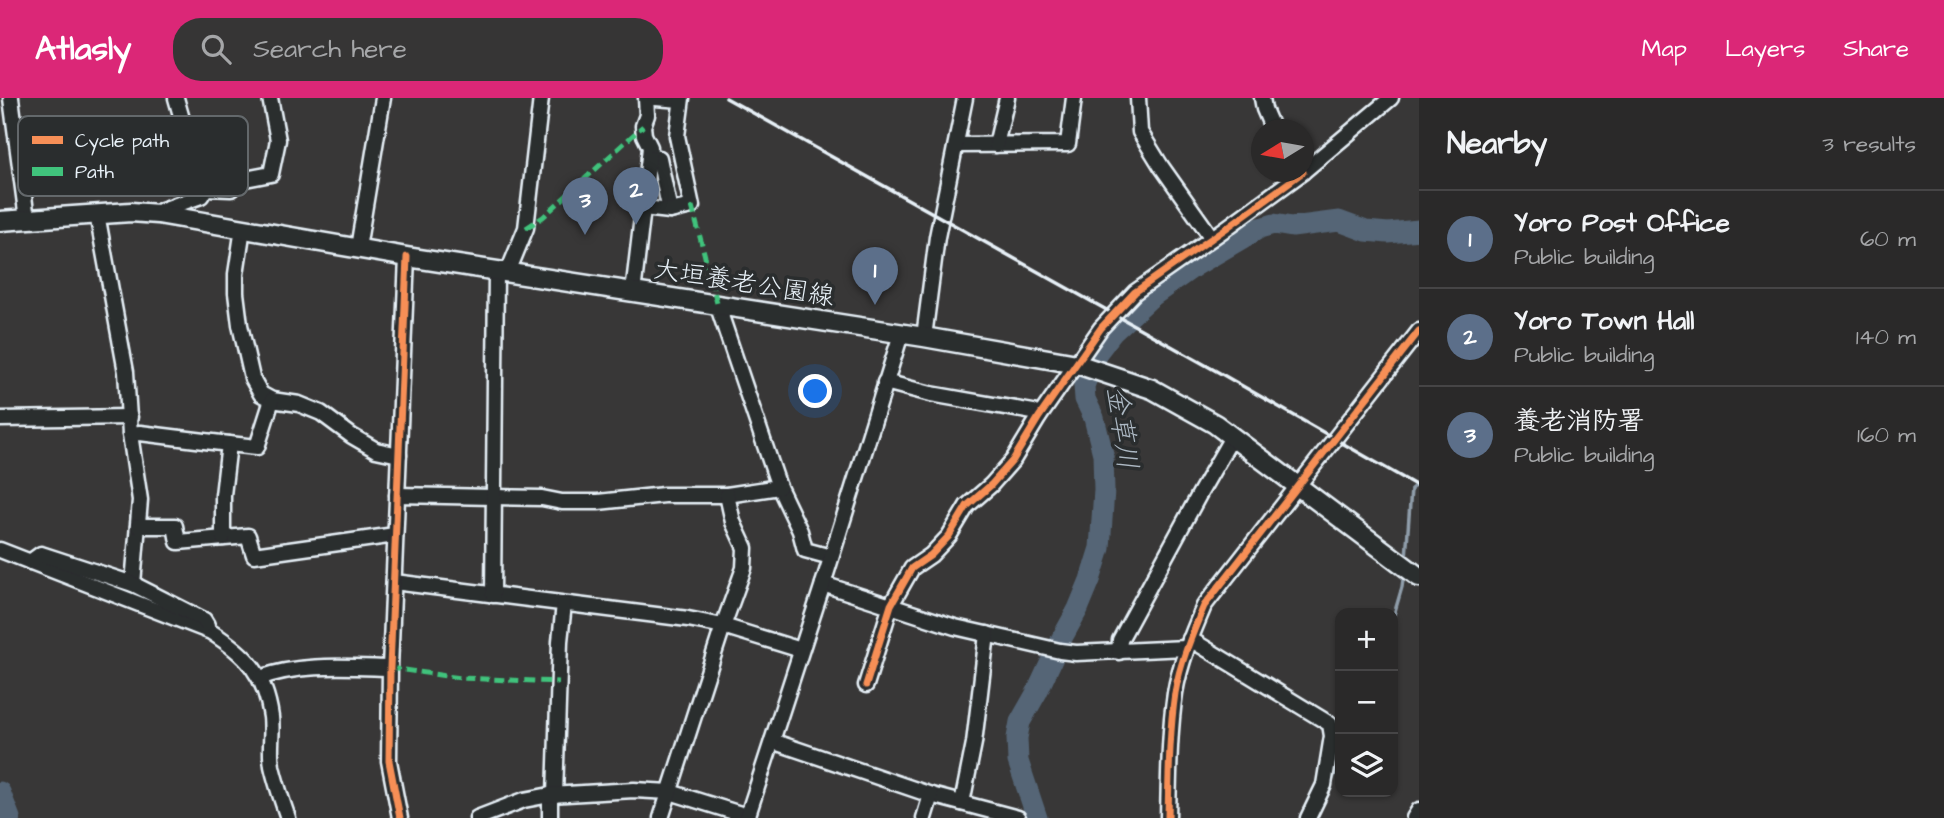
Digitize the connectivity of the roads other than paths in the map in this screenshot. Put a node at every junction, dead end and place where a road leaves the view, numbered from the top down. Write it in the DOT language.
graph roads {
  1 [pos="10,98"];
  2 [pos="176,98"];
  3 [pos="270,98"];
  4 [pos="383,98"];
  5 [pos="541,98"];
  6 [pos="646,98"];
  7 [pos="656,98"];
  8 [pos="965,98"];
  9 [pos="1007,98"];
  10 [pos="1074,98"];
  11 [pos="1138,98"];
  12 [pos="1262,98"];
  13 [pos="1391,98"];
  14 [pos="681,99"];
  15 [pos="181,116"];
  16 [pos="1268,119"];
  17 [pos="956,145"];
  18 [pos="996,145"];
  19 [pos="18,155"];
  20 [pos="649,157"];
  21 [pos="1314,162"];
  22 [pos="248,178"];
  23 [pos="1275,182"];
  24 [pos="1288,182"];
  25 [pos="24,196"];
  26 [pos="201,196"];
  27 [pos="643,208"];
  28 [pos="670,211"];
  29 [pos="97,214"];
  30 [pos="158,214"];
  31 [pos="27,219"];
  32 [pos="0,221"];
  33 [pos="243,228"];
  34 [pos="1225,229"];
  35 [pos="1212,238"];
  36 [pos="358,248"];
  37 [pos="407,257"];
  38 [pos="502,271"];
  39 [pos="633,293"];
  40 [pos="718,307"];
  41 [pos="1419,331"];
  42 [pos="901,334"];
  43 [pos="923,337"];
  44 [pos="1088,368"];
  45 [pos="885,382"];
  46 [pos="272,400"];
  47 [pos="130,417"];
  48 [pos="1040,417"];
  49 [pos="0,419"];
  50 [pos="130,434"];
  51 [pos="1233,437"];
  52 [pos="229,444"];
  53 [pos="399,455"];
  54 [pos="1297,485"];
  55 [pos="779,487"];
  56 [pos="397,495"];
  57 [pos="727,495"];
  58 [pos="494,498"];
  59 [pos="138,526"];
  60 [pos="395,535"];
  61 [pos="223,538"];
  62 [pos="0,550"];
  63 [pos="831,557"];
  64 [pos="30,562"];
  65 [pos="1409,570"];
  66 [pos="394,582"];
  67 [pos="132,584"];
  68 [pos="822,584"];
  69 [pos="493,595"];
  70 [pos="564,604"];
  71 [pos="891,606"];
  72 [pos="723,626"];
  73 [pos="211,632"];
  74 [pos="987,634"];
  75 [pos="1188,643"];
  76 [pos="801,650"];
  77 [pos="1119,652"];
  78 [pos="390,668"];
  79 [pos="260,678"];
  80 [pos="866,685"];
  81 [pos="772,741"];
  82 [pos="670,792"];
  83 [pos="931,794"];
  84 [pos="552,795"];
  85 [pos="962,803"];
  86 [pos="1419,810"];
  87 [pos="747,817"];
  88 [pos="288,818"];
  89 [pos="400,818"];
  90 [pos="477,818"];
  91 [pos="550,818"];
  92 [pos="661,818"];
  93 [pos="924,818"];
  94 [pos="1018,818"];
  95 [pos="1168,818"];
  96 [pos="1308,818"];
  97 [pos="1414,818"];
  1 -- 19 [label="street"];
  2 -- 15 [label="street"];
  3 -- 22 [label="street"];
  4 -- 36 [label="street"];
  5 -- 38 [label="street"];
  6 -- 20 [label="street"];
  7 -- 14 [label="street"];
  8 -- 17 [label="street"];
  9 -- 18 [label="street"];
  10 -- 18 [label="street"];
  11 -- 35 [label="street"];
  12 -- 16 [label="street"];
  13 -- 21 [label="street"];
  14 -- 28 [label="street"];
  17 -- 18 [label="street"];
  17 -- 43 [label="street"];
  20 -- 27 [label="street"];
  20 -- 28 [label="street"];
  23 -- 34 [label="street"];
  24 -- 34 [label="street"];
  25 -- 31 [label="street"];
  26 -- 30 [label="street"];
  27 -- 28 [label="street"];
  27 -- 39 [label="street"];
  29 -- 30 [label="main road, 大垣養老公園線"];
  29 -- 31 [label="main road, 大垣養老公園線"];
  29 -- 47 [label="street"];
  30 -- 33 [label="main road, 大垣養老公園線"];
  31 -- 32 [label="main road, 大垣養老公園線"];
  33 -- 36 [label="main road, 大垣養老公園線"];
  33 -- 46 [label="street"];
  34 -- 35 [label="street"];
  35 -- 44 [label="street"];
  36 -- 37 [label="main road, 大垣養老公園線"];
  37 -- 38 [label="main road, 大垣養老公園線"];
  37 -- 53 [label="street"];
  38 -- 39 [label="main road, 大垣養老公園線"];
  38 -- 58 [label="street"];
  39 -- 40 [label="main road, 大垣養老公園線"];
  40 -- 42 [label="main road, 大垣養老公園線"];
  40 -- 55 [label="street"];
  41 -- 54 [label="street"];
  42 -- 43 [label="main road, 大垣養老公園線"];
  42 -- 45 [label="street"];
  43 -- 44 [label="main road, 大垣養老公園線"];
  44 -- 48 [label="street"];
  44 -- 51 [label="main road, 大垣養老公園線"];
  45 -- 48 [label="street"];
  45 -- 63 [label="street"];
  46 -- 52 [label="street"];
  46 -- 53 [label="street"];
  47 -- 49 [label="street"];
  47 -- 50 [label="street"];
  48 -- 71 [label="street"];
  50 -- 52 [label="street"];
  50 -- 59 [label="street"];
  51 -- 54 [label="main road, 大垣養老公園線"];
  51 -- 77 [label="street"];
  52 -- 61 [label="street"];
  53 -- 56 [label="street"];
  54 -- 65 [label="main road, 大垣養老公園線"];
  54 -- 75 [label="street"];
  55 -- 57 [label="street"];
  55 -- 63 [label="street"];
  56 -- 58 [label="street"];
  56 -- 60 [label="street"];
  57 -- 58 [label="street"];
  57 -- 72 [label="street"];
  58 -- 69 [label="street"];
  59 -- 61 [label="street"];
  59 -- 67 [label="street"];
  60 -- 61 [label="street"];
  60 -- 66 [label="street"];
  62 -- 64 [label="street"];
  63 -- 68 [label="street"];
  64 -- 67 [label="street"];
  64 -- 73 [label="street"];
  66 -- 69 [label="street"];
  66 -- 78 [label="street"];
  67 -- 73 [label="street"];
  68 -- 71 [label="street"];
  68 -- 76 [label="street"];
  69 -- 70 [label="street"];
  70 -- 72 [label="street"];
  70 -- 84 [label="street"];
  71 -- 74 [label="street"];
  71 -- 80 [label="street"];
  72 -- 76 [label="street"];
  72 -- 82 [label="street"];
  73 -- 79 [label="street"];
  74 -- 77 [label="street"];
  74 -- 85 [label="street"];
  75 -- 77 [label="street"];
  75 -- 95 [label="street"];
  75 -- 96 [label="street"];
  76 -- 81 [label="street"];
  78 -- 79 [label="street"];
  78 -- 89 [label="street"];
  79 -- 88 [label="street"];
  81 -- 83 [label="street"];
  81 -- 87 [label="street"];
  82 -- 84 [label="street"];
  82 -- 87 [label="street"];
  82 -- 92 [label="street"];
  83 -- 85 [label="street"];
  83 -- 93 [label="street"];
  84 -- 90 [label="street"];
  84 -- 91 [label="street"];
  85 -- 94 [label="street"];
  86 -- 97 [label="street"];
}
